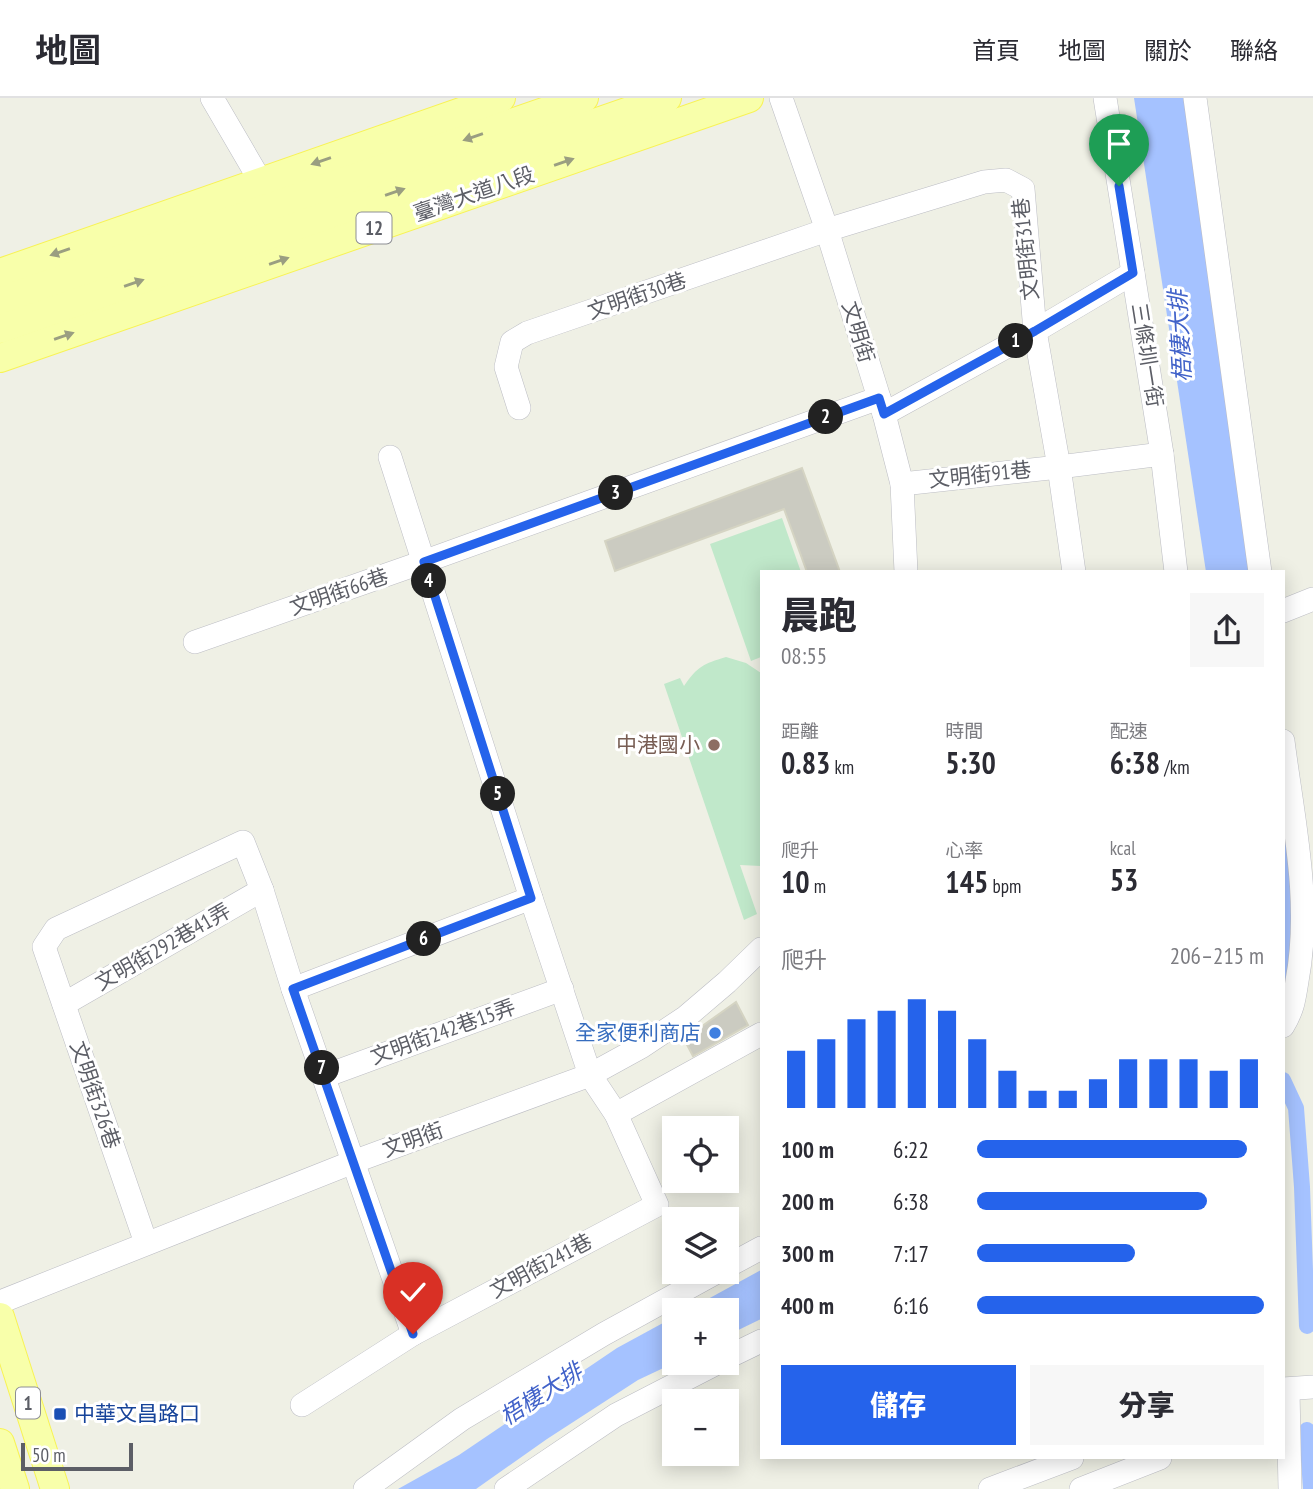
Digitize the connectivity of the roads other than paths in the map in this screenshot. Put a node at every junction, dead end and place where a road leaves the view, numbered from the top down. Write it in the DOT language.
graph roads {
  1 [pos="212,98"];
  2 [pos="502,98"];
  3 [pos="584,98"];
  4 [pos="667,98"];
  5 [pos="749,98"];
  6 [pos="781,98"];
  7 [pos="1105,98"];
  8 [pos="1195,98"];
  9 [pos="261,182"];
  10 [pos="827,230"];
  11 [pos="0,273"];
  12 [pos="1133,273"];
  13 [pos="0,301"];
  14 [pos="0,329"];
  15 [pos="1035,331"];
  16 [pos="0,358"];
  17 [pos="881,406"];
  18 [pos="519,408"];
  19 [pos="1162,454"];
  20 [pos="390,457"];
  21 [pos="1059,467"];
  22 [pos="902,484"];
  23 [pos="424,562"];
  24 [pos="906,570"];
  25 [pos="1074,570"];
  26 [pos="1176,570"];
  27 [pos="1260,570"];
  28 [pos="1313,599"];
  29 [pos="1285,610"];
  30 [pos="195,642"];
  31 [pos="1285,756"];
  32 [pos="262,890"];
  33 [pos="531,898"];
  34 [pos="760,950"];
  35 [pos="293,989"];
  36 [pos="562,989"];
  37 [pos="64,1004"];
  38 [pos="1285,1023"];
  39 [pos="760,1035"];
  40 [pos="590,1075"];
  41 [pos="325,1076"];
  42 [pos="616,1114"];
  43 [pos="353,1162"];
  44 [pos="146,1243"];
  45 [pos="760,1249"];
  46 [pos="739,1260"];
  47 [pos="695,1284"];
  48 [pos="0,1302"];
  49 [pos="0,1317"];
  50 [pos="413,1334"];
  51 [pos="760,1341"];
  52 [pos="739,1351"];
  53 [pos="694,1375"];
  54 [pos="1313,1387"];
  55 [pos="1285,1392"];
  56 [pos="302,1405"];
  57 [pos="1285,1408"];
  58 [pos="0,1443"];
  59 [pos="1069,1459"];
  60 [pos="1157,1459"];
  61 [pos="15,1489"];
  62 [pos="55,1489"];
  63 [pos="365,1489"];
  64 [pos="506,1489"];
  65 [pos="990,1489"];
  66 [pos="1081,1489"];
  67 [pos="1290,1489"];
  1 -- 9 [label="street"];
  2 -- 9 [label="main road, one-way"];
  3 -- 13 [label="main road, one-way"];
  14 -- 4 [label="main road, 臺灣大道八段 / 12, one-way"];
  16 -- 5 [label="main road, 臺灣大道八段 / 12, one-way"];
  6 -- 10 [label="street, 文明街"];
  7 -- 12 [label="street, 三條圳一街"];
  8 -- 27 [label="street"];
  9 -- 11 [label="main road, one-way"];
  10 -- 15 [label="street, 文明街31巷"];
  10 -- 17 [label="street, 文明街"];
  10 -- 18 [label="street, 文明街30巷"];
  12 -- 15 [label="street, 文明街66巷"];
  12 -- 19 [label="street, 三條圳一街"];
  15 -- 17 [label="street, 文明街66巷"];
  15 -- 21 [label="street, 文明街31巷"];
  17 -- 22 [label="street, 文明街"];
  17 -- 23 [label="street, 文明街66巷"];
  19 -- 21 [label="street, 文明街91巷"];
  19 -- 26 [label="street, 三條圳一街"];
  20 -- 23 [label="street, 文明街241巷"];
  21 -- 22 [label="street, 文明街91巷"];
  21 -- 25 [label="street, 文明街91巷"];
  22 -- 24 [label="street, 文明街"];
  23 -- 30 [label="street, 文明街66巷"];
  23 -- 33 [label="street, 文明街241巷"];
  28 -- 29 [label="street"];
  31 -- 38 [label="street"];
  32 -- 35 [label="street"];
  32 -- 37 [label="street, 文明街292巷41弄"];
  32 -- 37 [label="street, 文明街326巷"];
  33 -- 35 [label="street"];
  33 -- 36 [label="street, 文明街241巷"];
  34 -- 40 [label="street, 文明街"];
  35 -- 41 [label="street"];
  36 -- 40 [label="street, 文明街241巷"];
  36 -- 41 [label="street, 文明街242巷15弄"];
  37 -- 44 [label="street, 文明街326巷"];
  39 -- 42 [label="street"];
  40 -- 42 [label="street, 文明街241巷"];
  40 -- 43 [label="street, 文明街"];
  41 -- 43 [label="street"];
  42 -- 50 [label="street, 文明街241巷"];
  43 -- 44 [label="street, 文明街"];
  43 -- 50 [label="street"];
  44 -- 48 [label="street, 文明街"];
  45 -- 46 [label="street"];
  47 -- 63 [label="street"];
  49 -- 62 [label="main road, 1"];
  50 -- 56 [label="street, 文明街241巷"];
  51 -- 52 [label="street"];
  53 -- 64 [label="street"];
  54 -- 55 [label="street"];
  57 -- 67 [label="street"];
  58 -- 61 [label="main road, 1"];
  59 -- 65 [label="street"];
  60 -- 66 [label="street"];
}
